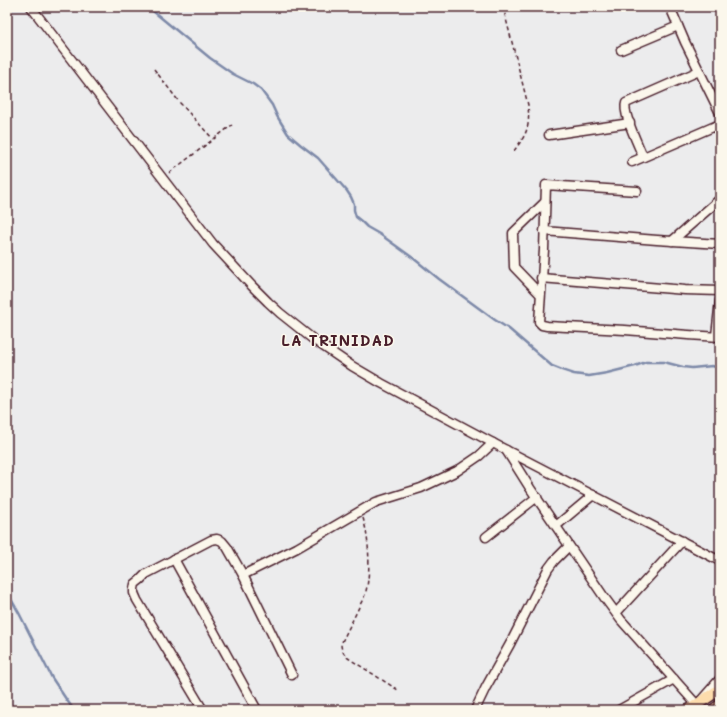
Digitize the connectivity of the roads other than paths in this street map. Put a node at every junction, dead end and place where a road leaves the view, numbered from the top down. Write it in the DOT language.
graph roads {
  1 [pos="31,7"];
  2 [pos="670,7"];
  3 [pos="678,26"];
  4 [pos="621,50"];
  5 [pos="699,71"];
  6 [pos="720,113"];
  7 [pos="630,123"];
  8 [pos="720,124"];
  9 [pos="549,135"];
  10 [pos="643,157"];
  11 [pos="632,162"];
  12 [pos="637,191"];
  13 [pos="720,199"];
  14 [pos="545,202"];
  15 [pos="544,231"];
  16 [pos="672,242"];
  17 [pos="720,244"];
  18 [pos="542,278"];
  19 [pos="720,292"];
  20 [pos="540,294"];
  21 [pos="720,300"];
  22 [pos="718,336"];
  23 [pos="493,443"];
  24 [pos="506,450"];
  25 [pos="593,495"];
  26 [pos="537,498"];
  27 [pos="556,526"];
  28 [pos="486,537"];
  29 [pos="682,541"];
  30 [pos="569,546"];
  31 [pos="174,560"];
  32 [pos="720,561"];
  33 [pos="243,575"];
  34 [pos="616,613"];
  35 [pos="292,675"];
  36 [pos="674,679"];
  37 [pos="720,679"];
  38 [pos="720,690"];
  39 [pos="720,705"];
  40 [pos="693,708"];
  41 [pos="203,710"];
  42 [pos="257,710"];
  43 [pos="475,710"];
  44 [pos="618,710"];
  45 [pos="713,710"];
  1 -- 23 [label="street"];
  2 -- 3 [label="street"];
  3 -- 4 [label="street"];
  3 -- 5 [label="street"];
  5 -- 6 [label="street"];
  5 -- 7 [label="street"];
  7 -- 9 [label="street"];
  7 -- 10 [label="street"];
  8 -- 10 [label="street"];
  10 -- 11 [label="street"];
  12 -- 14 [label="street"];
  13 -- 16 [label="street"];
  14 -- 15 [label="street"];
  14 -- 20 [label="street"];
  15 -- 16 [label="street"];
  15 -- 18 [label="street"];
  16 -- 17 [label="street"];
  18 -- 19 [label="street"];
  18 -- 20 [label="street"];
  20 -- 22 [label="street"];
  21 -- 22 [label="street"];
  23 -- 24 [label="street"];
  23 -- 33 [label="street"];
  24 -- 25 [label="street"];
  24 -- 26 [label="street"];
  25 -- 27 [label="street"];
  25 -- 29 [label="street"];
  26 -- 27 [label="street"];
  26 -- 28 [label="street"];
  27 -- 30 [label="street"];
  29 -- 32 [label="street"];
  29 -- 34 [label="street"];
  30 -- 34 [label="street"];
  30 -- 43 [label="street"];
  31 -- 33 [label="street"];
  31 -- 41 [label="street"];
  31 -- 42 [label="street"];
  33 -- 35 [label="street"];
  34 -- 36 [label="street"];
  36 -- 40 [label="street"];
  36 -- 44 [label="street"];
  37 -- 40 [label="street"];
  38 -- 40 [label="main road"];
  39 -- 45 [label="main road"];
}
